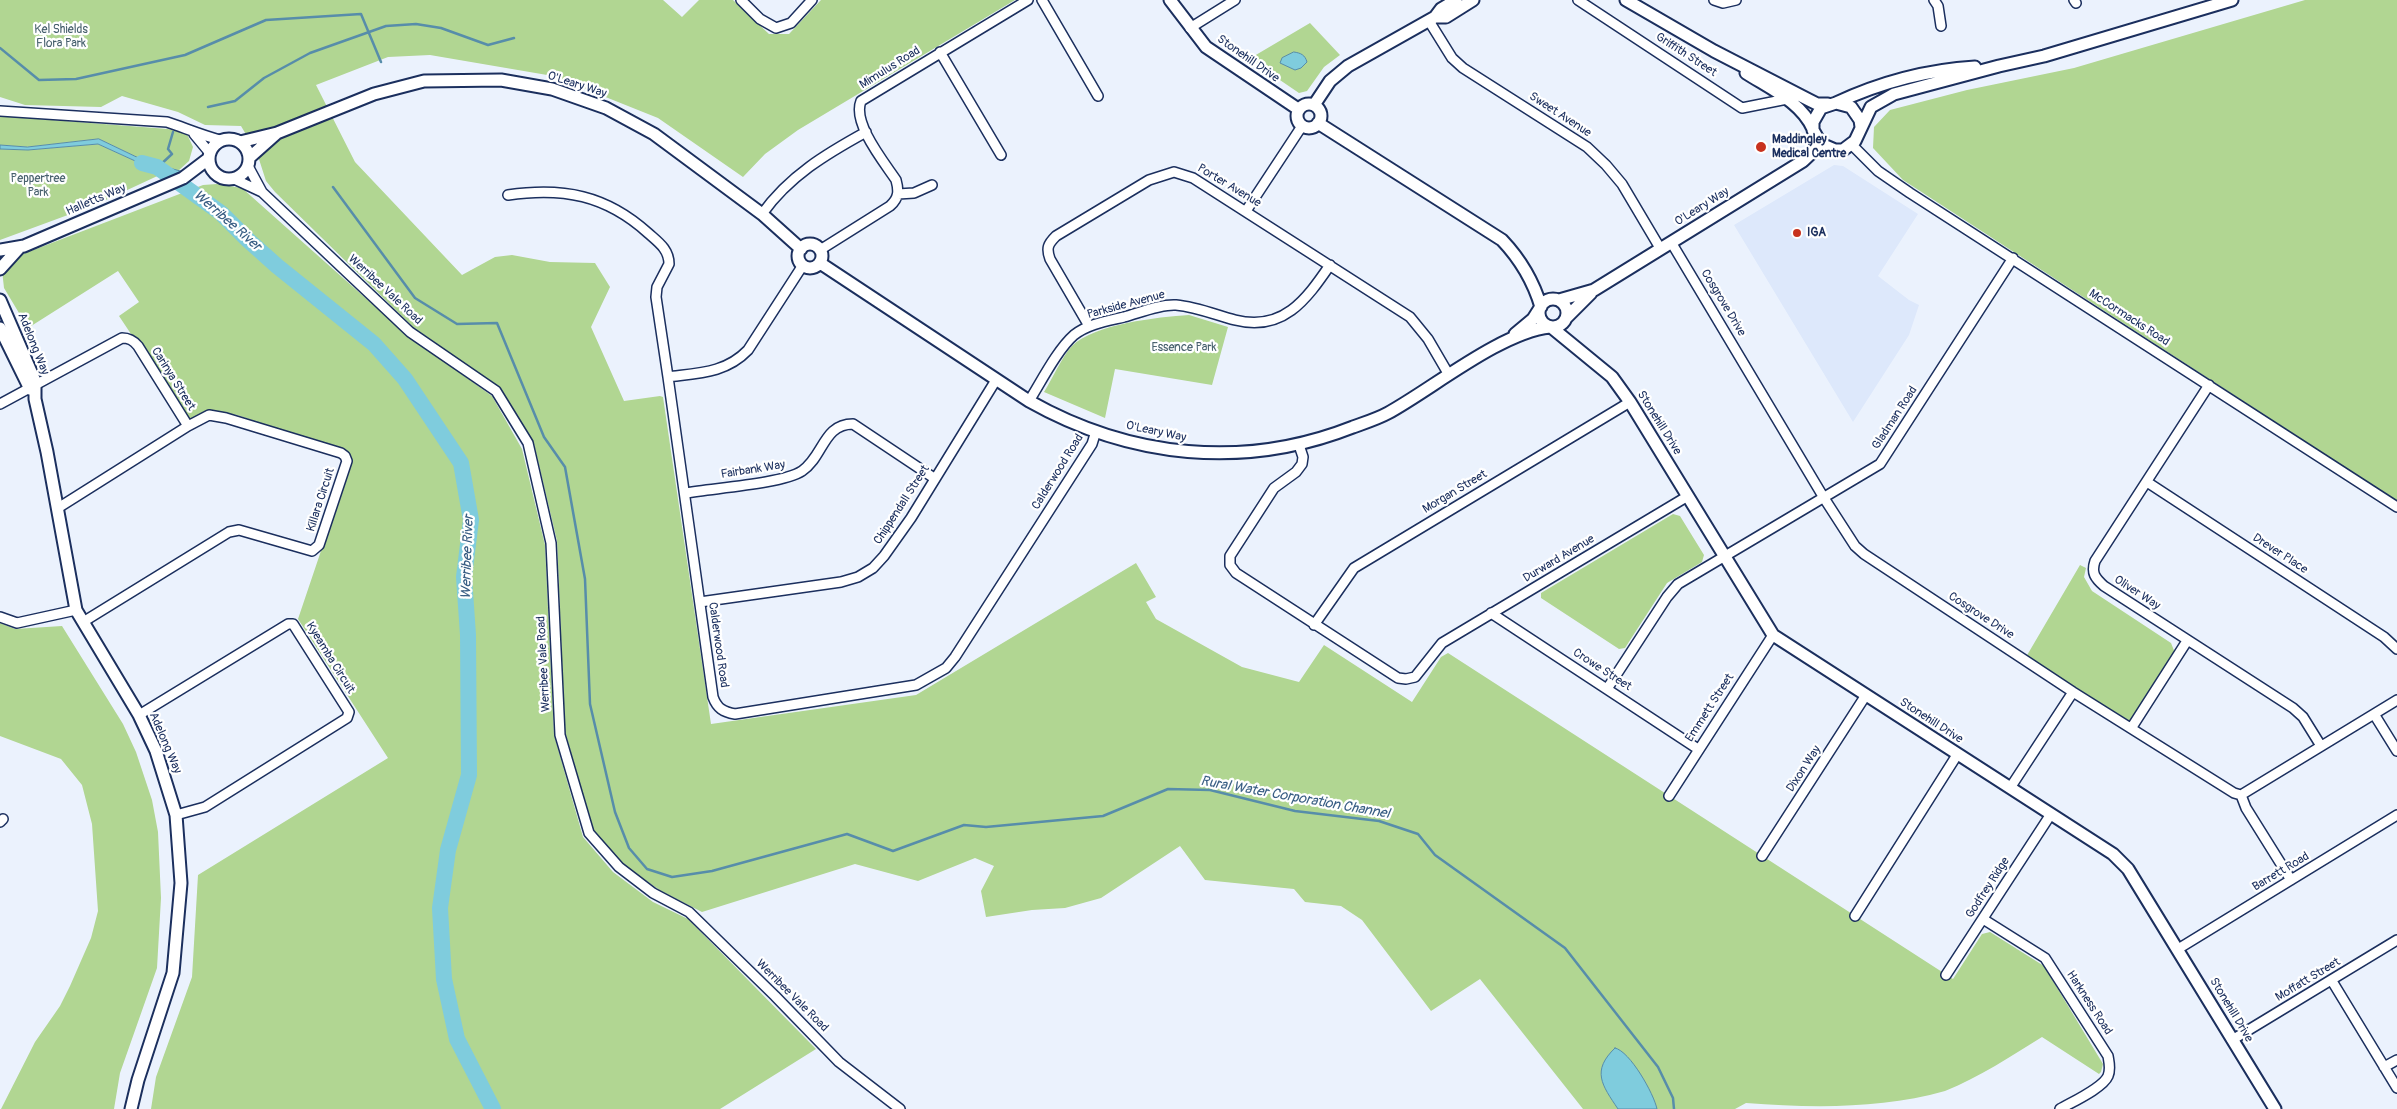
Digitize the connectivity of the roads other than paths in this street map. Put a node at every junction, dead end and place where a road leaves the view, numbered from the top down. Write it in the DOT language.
graph roads {
  1 [pos="741,0"];
  2 [pos="812,0"];
  3 [pos="1028,0"];
  4 [pos="1042,0"];
  5 [pos="1170,0"];
  6 [pos="1235,0"];
  7 [pos="1456,0"];
  8 [pos="1474,0"];
  9 [pos="1578,0"];
  10 [pos="1626,0"];
  11 [pos="1714,0"];
  12 [pos="1736,0"];
  13 [pos="1934,0"];
  14 [pos="2232,0"];
  15 [pos="1432,19"];
  16 [pos="1941,26"];
  17 [pos="1190,28"];
  18 [pos="1714,51"];
  19 [pos="940,52"];
  20 [pos="1999,66"];
  21 [pos="1098,96"];
  22 [pos="1787,100"];
  23 [pos="1832,103"];
  24 [pos="1314,105"];
  25 [pos="1298,109"];
  26 [pos="0,111"];
  27 [pos="1318,123"];
  28 [pos="1302,126"];
  29 [pos="1861,127"];
  30 [pos="1813,130"];
  31 [pos="866,132"];
  32 [pos="277,133"];
  33 [pos="194,134"];
  34 [pos="220,140"];
  35 [pos="240,142"];
  36 [pos="1821,144"];
  37 [pos="1852,145"];
  38 [pos="1001,155"];
  39 [pos="208,156"];
  40 [pos="248,162"];
  41 [pos="216,176"];
  42 [pos="183,178"];
  43 [pos="234,179"];
  44 [pos="932,185"];
  45 [pos="262,192"];
  46 [pos="898,194"];
  47 [pos="508,195"];
  48 [pos="1246,211"];
  49 [pos="762,214"];
  50 [pos="1671,242"];
  51 [pos="19,248"];
  52 [pos="1660,248"];
  53 [pos="802,249"];
  54 [pos="0,250"];
  55 [pos="820,250"];
  56 [pos="2013,258"];
  57 [pos="820,263"];
  58 [pos="802,265"];
  59 [pos="1330,265"];
  60 [pos="0,269"];
  61 [pos="1529,274"];
  62 [pos="1594,290"];
  63 [pos="0,300"];
  64 [pos="1557,300"];
  65 [pos="1540,307"];
  66 [pos="1567,318"];
  67 [pos="1089,326"];
  68 [pos="1550,327"];
  69 [pos="0,328"];
  70 [pos="1508,340"];
  71 [pos="1578,350"];
  72 [pos="1449,375"];
  73 [pos="668,377"];
  74 [pos="996,380"];
  75 [pos="2209,385"];
  76 [pos="33,391"];
  77 [pos="1029,401"];
  78 [pos="1630,402"];
  79 [pos="0,404"];
  80 [pos="188,426"];
  81 [pos="1096,431"];
  82 [pos="1299,445"];
  83 [pos="934,478"];
  84 [pos="2147,482"];
  85 [pos="686,493"];
  86 [pos="1688,496"];
  87 [pos="1824,498"];
  88 [pos="2397,507"];
  89 [pos="58,508"];
  90 [pos="1724,556"];
  91 [pos="700,602"];
  92 [pos="76,610"];
  93 [pos="1491,613"];
  94 [pos="0,617"];
  95 [pos="83,622"];
  96 [pos="1314,625"];
  97 [pos="1773,635"];
  98 [pos="2187,641"];
  99 [pos="2397,649"];
  100 [pos="1607,689"];
  101 [pos="2072,692"];
  102 [pos="1866,696"];
  103 [pos="2397,700"];
  104 [pos="2374,714"];
  105 [pos="138,715"];
  106 [pos="2132,727"];
  107 [pos="2320,746"];
  108 [pos="1698,749"];
  109 [pos="2397,751"];
  110 [pos="1958,755"];
  111 [pos="2010,788"];
  112 [pos="2241,795"];
  113 [pos="1669,796"];
  114 [pos="2051,814"];
  115 [pos="176,815"];
  116 [pos="2397,816"];
  117 [pos="1762,856"];
  118 [pos="2291,880"];
  119 [pos="1855,916"];
  120 [pos="1984,919"];
  121 [pos="2397,940"];
  122 [pos="2178,949"];
  123 [pos="1946,975"];
  124 [pos="2332,981"];
  125 [pos="2232,1040"];
  126 [pos="2397,1060"];
  127 [pos="2384,1067"];
  128 [pos="2397,1088"];
  129 [pos="131,1109"];
  130 [pos="900,1109"];
  131 [pos="2060,1109"];
  132 [pos="2275,1109"];
  1 -- 2 [label="street"];
  3 -- 19 [label="street, Mimulus Road"];
  4 -- 21 [label="street"];
  5 -- 17 [label="street, Stonehill Drive"];
  6 -- 17 [label="street"];
  7 -- 15 [label="street"];
  8 -- 15 [label="street"];
  9 -- 22 [label="street, Griffith Street"];
  10 -- 18 [label="street, Griffith Street"];
  11 -- 12 [label="street"];
  13 -- 16 [label="street"];
  14 -- 20 [label="street"];
  15 -- 24 [label="street"];
  15 -- 52 [label="street, Sweet Avenue"];
  17 -- 25 [label="street, Stonehill Drive"];
  18 -- 22 [label="street, Griffith Street"];
  18 -- 23 [label="street, Griffith Street"];
  19 -- 31 [label="street, Mimulus Road"];
  19 -- 38 [label="street"];
  20 -- 23 [label="street"];
  20 -- 29 [label="street"];
  22 -- 30 [label="street, Griffith Street"];
  23 -- 29 [label="street"];
  23 -- 30 [label="street"];
  24 -- 25 [label="street"];
  24 -- 27 [label="street"];
  25 -- 28 [label="street"];
  26 -- 33 [label="street"];
  27 -- 28 [label="street"];
  27 -- 61 [label="street"];
  28 -- 48 [label="street"];
  29 -- 37 [label="street"];
  30 -- 36 [label="street"];
  31 -- 46 [label="street, Mimulus Road"];
  31 -- 49 [label="street"];
  32 -- 35 [label="street, O'Leary Way"];
  32 -- 40 [label="street, O'Leary Way"];
  32 -- 49 [label="street, O'Leary Way"];
  33 -- 34 [label="street"];
  33 -- 39 [label="street"];
  34 -- 35 [label="street"];
  34 -- 39 [label="street"];
  35 -- 40 [label="street"];
  36 -- 37 [label="street"];
  36 -- 50 [label="street, O'Leary Way"];
  37 -- 56 [label="street, McCormacks Road"];
  39 -- 41 [label="street"];
  39 -- 42 [label="street, Halletts Way"];
  40 -- 43 [label="street"];
  40 -- 45 [label="street, Werribee Vale Road"];
  41 -- 42 [label="street, Halletts Way"];
  41 -- 43 [label="street"];
  42 -- 51 [label="street, Halletts Way"];
  43 -- 45 [label="street, Werribee Vale Road"];
  44 -- 46 [label="street"];
  45 -- 130 [label="street, Werribee Vale Road"];
  46 -- 55 [label="street"];
  47 -- 73 [label="street, Calderwood Road"];
  48 -- 59 [label="street, Porter Avenue"];
  48 -- 67 [label="street, Porter Avenue"];
  49 -- 53 [label="street, O'Leary Way"];
  50 -- 52 [label="street, O'Leary Way"];
  50 -- 87 [label="street, Cosgrove Drive"];
  51 -- 54 [label="street"];
  51 -- 60 [label="street"];
  52 -- 62 [label="street, O'Leary Way"];
  53 -- 55 [label="street"];
  53 -- 58 [label="street"];
  55 -- 57 [label="street"];
  56 -- 75 [label="street, McCormacks Road"];
  56 -- 87 [label="street, Gladman Road"];
  57 -- 58 [label="street"];
  57 -- 74 [label="street, O'Leary Way"];
  58 -- 73 [label="street"];
  59 -- 67 [label="street, Parkside Avenue"];
  59 -- 72 [label="street, Porter Avenue"];
  61 -- 64 [label="street"];
  61 -- 65 [label="street"];
  62 -- 64 [label="street"];
  62 -- 66 [label="street"];
  63 -- 76 [label="street, Adelong Way"];
  64 -- 65 [label="street"];
  64 -- 66 [label="street"];
  65 -- 68 [label="street"];
  65 -- 70 [label="street"];
  66 -- 68 [label="street"];
  66 -- 71 [label="street"];
  67 -- 77 [label="street, Parkside Avenue"];
  68 -- 70 [label="street"];
  68 -- 71 [label="street, Stonehill Drive"];
  69 -- 76 [label="street, Adelong Way"];
  70 -- 72 [label="street, O'Leary Way"];
  71 -- 78 [label="street, Stonehill Drive"];
  72 -- 82 [label="street, O'Leary Way"];
  73 -- 85 [label="street, Calderwood Road"];
  74 -- 77 [label="street, O'Leary Way"];
  74 -- 83 [label="street, Chippendall Street"];
  75 -- 84 [label="street, Oliver Way"];
  75 -- 88 [label="street, McCormacks Road"];
  76 -- 79 [label="street"];
  76 -- 80 [label="street, Carinya Street"];
  76 -- 89 [label="street, Adelong Way"];
  77 -- 81 [label="street, O'Leary Way"];
  78 -- 86 [label="street, Stonehill Drive"];
  78 -- 96 [label="street, Morgan Street"];
  80 -- 89 [label="street, Killara Circuit"];
  80 -- 95 [label="street, Killara Circuit"];
  81 -- 82 [label="street, O'Leary Way"];
  81 -- 91 [label="street, Calderwood Road"];
  82 -- 96 [label="street"];
  83 -- 85 [label="street, Fairbank Way"];
  83 -- 91 [label="street, Chippendall Street"];
  84 -- 98 [label="street, Oliver Way"];
  84 -- 99 [label="street, Drever Place"];
  85 -- 91 [label="street, Calderwood Road"];
  86 -- 90 [label="street, Stonehill Drive"];
  86 -- 93 [label="street, Durward Avenue"];
  87 -- 90 [label="street, Gladman Road"];
  87 -- 101 [label="street, Cosgrove Drive"];
  89 -- 92 [label="street, Adelong Way"];
  90 -- 97 [label="street, Stonehill Drive"];
  90 -- 100 [label="street, Gladman Road"];
  92 -- 94 [label="street"];
  92 -- 95 [label="street, Adelong Way"];
  93 -- 96 [label="street, Durward Avenue"];
  93 -- 100 [label="street, Crowe Street"];
  95 -- 105 [label="street, Adelong Way"];
  97 -- 102 [label="street, Stonehill Drive"];
  97 -- 108 [label="street, Emmett Street"];
  98 -- 106 [label="street"];
  98 -- 107 [label="street, Oliver Way"];
  100 -- 108 [label="street, Crowe Street"];
  101 -- 106 [label="street, Cosgrove Drive"];
  101 -- 111 [label="street"];
  102 -- 110 [label="street, Stonehill Drive"];
  102 -- 117 [label="street, Dixon Way"];
  103 -- 104 [label="street"];
  104 -- 107 [label="street"];
  104 -- 109 [label="street"];
  105 -- 115 [label="street, Adelong Way"];
  105 -- 115 [label="street, Kyeamba Circuit"];
  106 -- 112 [label="street, Cosgrove Drive"];
  107 -- 112 [label="street"];
  108 -- 113 [label="street, Emmett Street"];
  110 -- 111 [label="street, Stonehill Drive"];
  110 -- 119 [label="street"];
  111 -- 114 [label="street, Stonehill Drive"];
  112 -- 118 [label="street"];
  114 -- 120 [label="street, Godfrey Ridge"];
  114 -- 122 [label="street, Stonehill Drive"];
  115 -- 129 [label="street, Adelong Way"];
  116 -- 118 [label="street, Barrett Road"];
  118 -- 122 [label="street, Barrett Road"];
  120 -- 123 [label="street, Godfrey Ridge"];
  120 -- 131 [label="street, Harkness Road"];
  121 -- 124 [label="street, Moffatt Street"];
  122 -- 125 [label="street, Stonehill Drive"];
  124 -- 125 [label="street, Moffatt Street"];
  124 -- 127 [label="street"];
  125 -- 132 [label="street, Stonehill Drive"];
  126 -- 127 [label="street"];
  127 -- 128 [label="street"];
}
